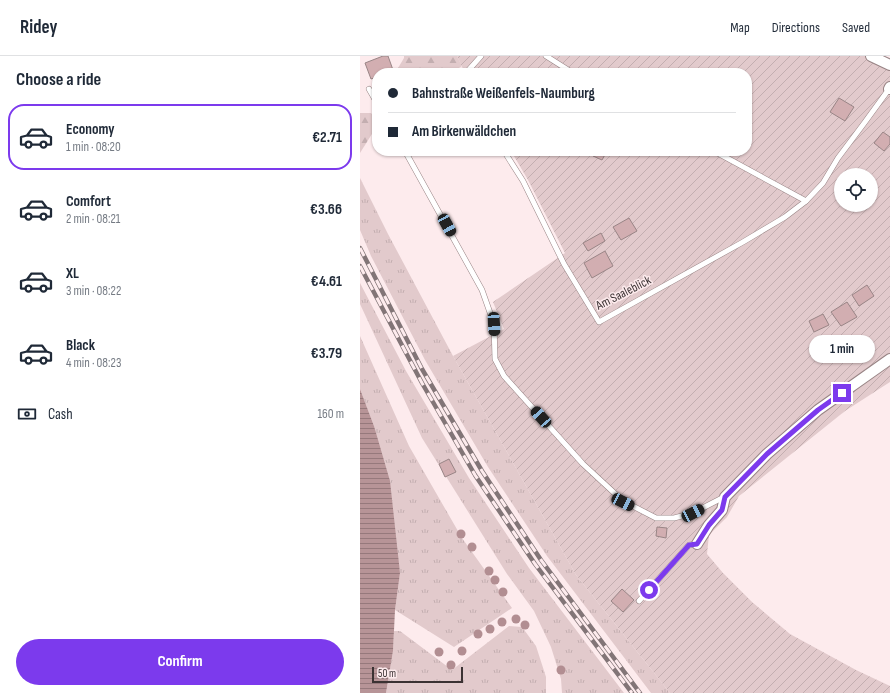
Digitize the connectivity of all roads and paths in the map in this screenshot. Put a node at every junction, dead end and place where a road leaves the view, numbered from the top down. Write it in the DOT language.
graph roads {
  1 [pos="481,56"];
  2 [pos="546,56"];
  3 [pos="871,56"];
  4 [pos="890,65"];
  5 [pos="470,68"];
  6 [pos="565,68"];
  7 [pos="889,88"];
  8 [pos="369,89"];
  9 [pos="372,94"];
  10 [pos="408,156"];
  11 [pos="507,156"];
  12 [pos="723,156"];
  13 [pos="806,201"];
  14 [pos="890,359"];
  15 [pos="725,497"];
  16 [pos="697,544"];
  17 [pos="639,601"];
  1 -- 5 [label="lane"];
  2 -- 6 [label="lane"];
  3 -- 4 [label="street"];
  7 -- 13 [label="lane, Am Saaleblick"];
  8 -- 9 [label="lane"];
  10 -- 15 [label="lane"];
  11 -- 13 [label="lane, Am Saaleblick"];
  12 -- 13 [label="lane"];
  14 -- 15 [label="street"];
  15 -- 16 [label="street"];
  16 -- 17 [label="lane"];
}
